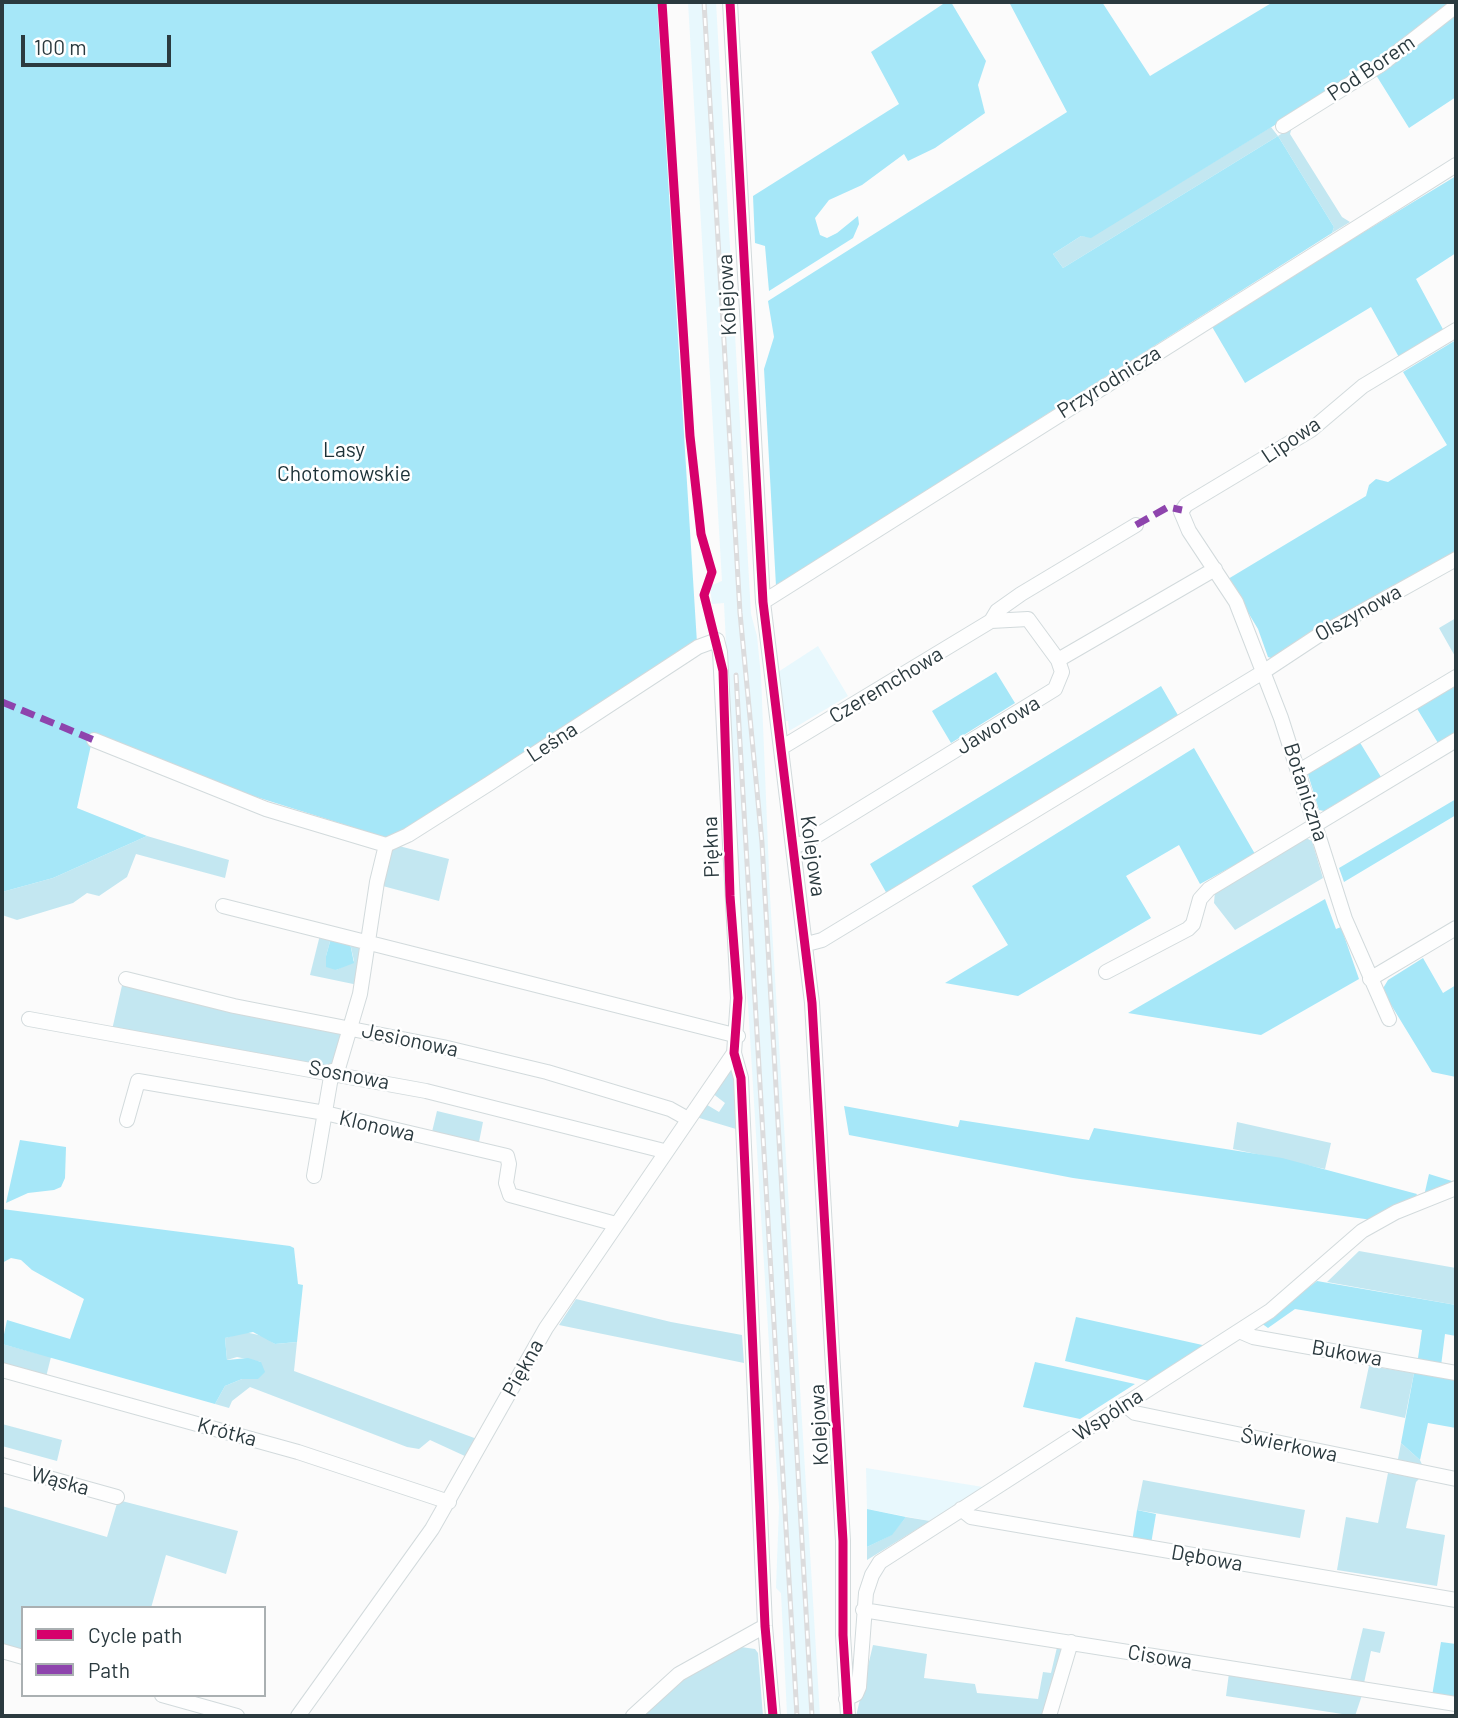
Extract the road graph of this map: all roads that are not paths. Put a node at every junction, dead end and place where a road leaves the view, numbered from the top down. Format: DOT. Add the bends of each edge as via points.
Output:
graph roads {
  1 [pos="730,2"];
  2 [pos="1456,6"];
  3 [pos="1283,126"];
  4 [pos="1456,164"];
  5 [pos="1456,330"];
  6 [pos="1136,525"];
  7 [pos="1456,559"];
  8 [pos="1215,569"];
  9 [pos="1015,598"];
  10 [pos="763,601"];
  11 [pos="1028,619"];
  12 [pos="991,621"];
  13 [pos="717,640"];
  14 [pos="1058,660"];
  15 [pos="1263,672"];
  16 [pos="1456,677"];
  17 [pos="94,740"];
  18 [pos="1456,740"];
  19 [pos="781,748"];
  20 [pos="1299,771"];
  21 [pos="1317,823"];
  22 [pos="386,845"];
  23 [pos="793,847"];
  24 [pos="223,906"];
  25 [pos="1456,928"];
  26 [pos="369,943"];
  27 [pos="807,944"];
  28 [pos="1106,972"];
  29 [pos="126,979"];
  30 [pos="1370,979"];
  31 [pos="29,1019"];
  32 [pos="1389,1019"];
  33 [pos="350,1027"];
  34 [pos="738,1037"];
  35 [pos="734,1053"];
  36 [pos="335,1072"];
  37 [pos="325,1113"];
  38 [pos="688,1119"];
  39 [pos="127,1120"];
  40 [pos="664,1151"];
  41 [pos="314,1176"];
  42 [pos="1456,1188"];
  43 [pos="616,1224"];
  44 [pos="1239,1331"];
  45 [pos="2,1370"];
  46 [pos="1456,1373"];
  47 [pos="1124,1404"];
  48 [pos="2,1465"];
  49 [pos="1456,1479"];
  50 [pos="117,1497"];
  51 [pos="449,1502"];
  52 [pos="961,1509"];
  53 [pos="1456,1601"];
  54 [pos="863,1610"];
  55 [pos="765,1626"];
  56 [pos="1071,1643"];
  57 [pos="2,1651"];
  58 [pos="21,1656"];
  59 [pos="169,1697"];
  60 [pos="846,1699"];
  61 [pos="1456,1704"];
  62 [pos="237,1716"];
  63 [pos="298,1716"];
  64 [pos="633,1716"];
  65 [pos="773,1716"];
  66 [pos="848,1716"];
  67 [pos="1049,1716"];
  1 -- 10 [label="street, Kolejowa"];
  2 -- 3 [label="street, Pod Borem" via="1382,64"];
  4 -- 10 [label="street, Przyrodnicza"];
  5 -- 8 [label="street, Lipowa" via="1363,386 1311,430 1186,505 1182,517"];
  6 -- 9 [label="street, Czeremchowa"];
  7 -- 15 [label="street, Olszynowa" via="1316,636"];
  8 -- 14 [label="street"];
  8 -- 15 [label="street, Botaniczna" via="1236,602"];
  9 -- 11 [label="street"];
  9 -- 12 [label="street, Czeremchowa"];
  10 -- 19 [label="street, Kolejowa"];
  11 -- 12 [label="street, Czeremchowa"];
  11 -- 14 [label="street"];
  12 -- 19 [label="street, Czeremchowa"];
  13 -- 22 [label="street, Leśna" via="698,647"];
  13 -- 34 [label="street, Piękna" via="723,671"];
  14 -- 23 [label="street, Jaworowa" via="1062,672 1055,690"];
  15 -- 20 [label="street, Botaniczna"];
  15 -- 27 [label="street, Olszynowa" via="822,940"];
  16 -- 20 [label="street"];
  17 -- 22 [label="street" via="266,808"];
  18 -- 21 [label="street"];
  19 -- 23 [label="street, Kolejowa"];
  20 -- 21 [label="street, Botaniczna"];
  21 -- 28 [label="street" via="1209,889 1188,929"];
  21 -- 30 [label="street, Botaniczna" via="1332,882"];
  22 -- 26 [label="street"];
  23 -- 27 [label="street, Kolejowa"];
  24 -- 26 [label="street"];
  25 -- 30 [label="street"];
  26 -- 33 [label="street"];
  26 -- 34 [label="street"];
  27 -- 60 [label="street, Kolejowa" via="841,1500"];
  29 -- 33 [label="street, Jesionowa" via="234,1006"];
  30 -- 32 [label="street, Botaniczna"];
  31 -- 36 [label="street, Sosnowa"];
  33 -- 36 [label="street"];
  33 -- 38 [label="street, Jesionowa" via="547,1072 670,1109"];
  34 -- 35 [label="street, Piękna"];
  35 -- 38 [label="street, Piękna"];
  35 -- 55 [label="street" via="741,1078"];
  36 -- 37 [label="street"];
  36 -- 40 [label="street, Sosnowa"];
  37 -- 39 [label="street, Klonowa" via="138,1081"];
  37 -- 41 [label="street"];
  37 -- 43 [label="street, Klonowa" via="506,1156 510,1195"];
  38 -- 40 [label="street, Piękna"];
  40 -- 43 [label="street, Piękna"];
  42 -- 44 [label="street, Wspólna" via="1362,1231 1290,1297"];
  43 -- 51 [label="street, Piękna" via="545,1328"];
  44 -- 46 [label="street, Bukowa"];
  44 -- 47 [label="street, Wspólna"];
  45 -- 51 [label="street, Krótka" via="298,1452"];
  47 -- 49 [label="street, Świerkowa" via="1135,1413"];
  47 -- 52 [label="street, Wspólna"];
  48 -- 50 [label="street, Wąska"];
  51 -- 63 [label="street, Piękna"];
  52 -- 53 [label="street, Dębowa" via="971,1517"];
  52 -- 54 [label="street, Wspólna" via="880,1562 869,1582"];
  54 -- 56 [label="street, Cisowa"];
  54 -- 60 [label="street, Wspólna" via="859,1687"];
  55 -- 64 [label="street" via="679,1674"];
  55 -- 65 [label="street"];
  56 -- 61 [label="street, Cisowa"];
  56 -- 67 [label="street"];
  57 -- 58 [label="street"];
  59 -- 62 [label="street"];
  60 -- 66 [label="street, Kolejowa"];
}
